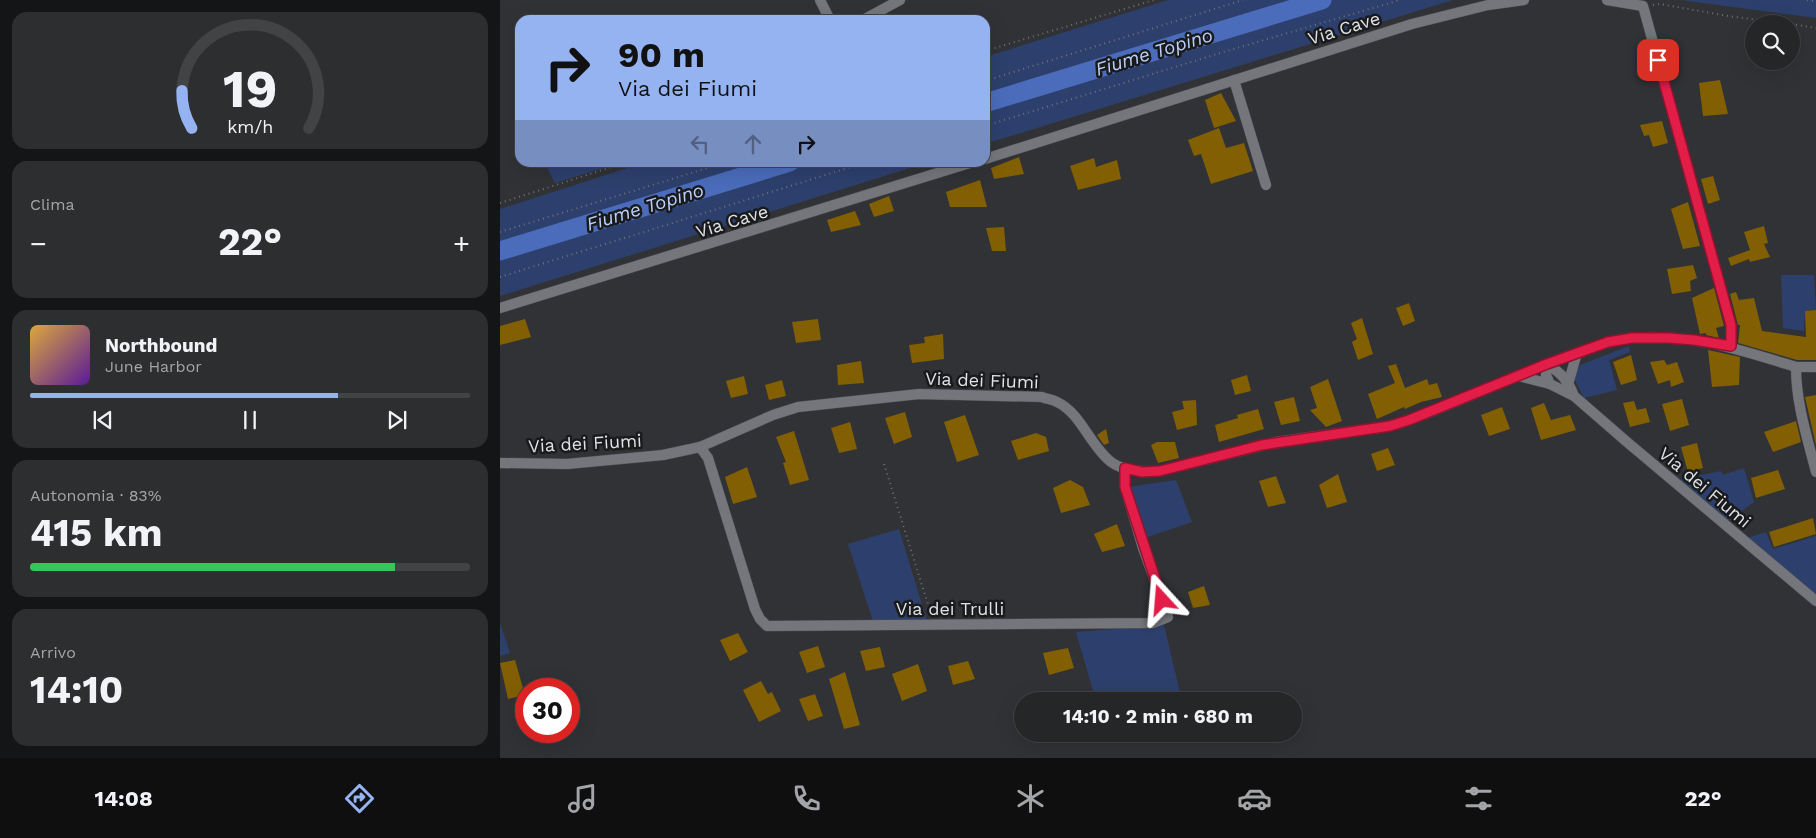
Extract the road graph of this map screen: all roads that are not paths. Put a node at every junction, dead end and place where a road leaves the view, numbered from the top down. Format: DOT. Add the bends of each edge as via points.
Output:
graph roads {
  1 [pos="820,0"];
  2 [pos="900,0"];
  3 [pos="1524,0"];
  4 [pos="1607,0"];
  5 [pos="828,15"];
  6 [pos="872,15"];
  7 [pos="1234,80"];
  8 [pos="990,157"];
  9 [pos="958,167"];
  10 [pos="1266,185"];
  11 [pos="500,308"];
  12 [pos="1731,346"];
  13 [pos="1577,353"];
  14 [pos="1547,364"];
  15 [pos="1796,367"];
  16 [pos="1816,367"];
  17 [pos="1518,376"];
  18 [pos="1569,381"];
  19 [pos="1550,384"];
  20 [pos="1574,396"];
  21 [pos="700,447"];
  22 [pos="500,463"];
  23 [pos="1125,468"];
  24 [pos="1816,472"];
  25 [pos="1816,601"];
  1 -- 5 [label="street"];
  2 -- 6 [label="street"];
  3 -- 7 [label="street, Via Cave" via="1488,5 1412,24"];
  4 -- 12 [label="street" via="1643,6 1731,325"];
  7 -- 8 [label="street, Via Cave"];
  7 -- 10 [label="street"];
  9 -- 11 [label="street, Via Cave"];
  12 -- 13 [label="street, Via dei Fiumi" via="1694,340 1632,338"];
  12 -- 15 [label="street, Via dei Fiumi"];
  13 -- 14 [label="street, Via dei Fiumi"];
  13 -- 18 [label="street"];
  14 -- 17 [label="street, Via dei Fiumi"];
  14 -- 18 [label="street"];
  14 -- 19 [label="street" via="1546,375"];
  15 -- 16 [label="street, Via dei Fiumi"];
  15 -- 24 [label="street" via="1800,409"];
  17 -- 19 [label="street, Via dei Fiumi"];
  17 -- 23 [label="street, Via dei Fiumi" via="1438,410 1390,426 1267,444 1160,471 1142,472"];
  18 -- 20 [label="street"];
  19 -- 20 [label="street, Via dei Fiumi"];
  20 -- 25 [label="street, Via dei Fiumi"];
  21 -- 22 [label="street, Via dei Fiumi" via="663,455 567,464"];
  21 -- 23 [label="street, Via dei Fiumi" via="798,407 919,394 1042,397 1069,410 1102,454"];
  21 -- 23 [label="street, Via dei Trulli" via="708,458 756,609 767,626 1153,623 1168,617 1125,487"];
}
